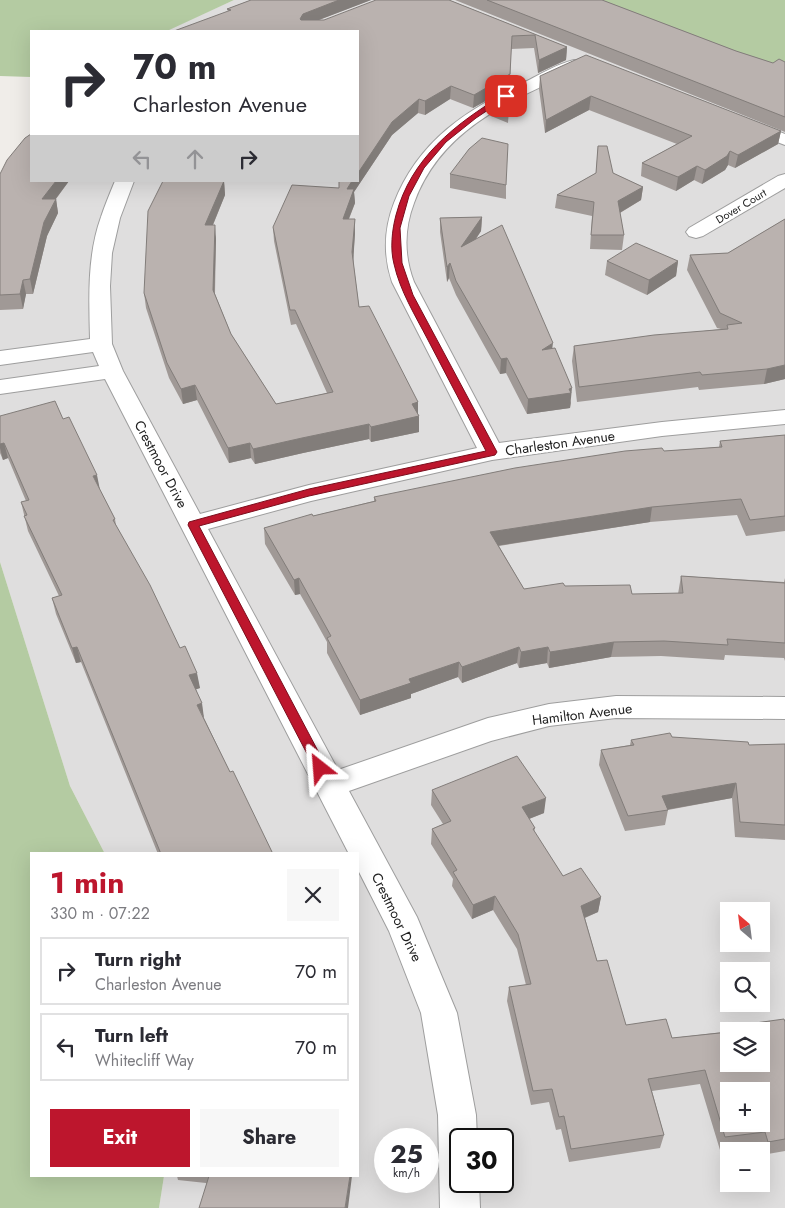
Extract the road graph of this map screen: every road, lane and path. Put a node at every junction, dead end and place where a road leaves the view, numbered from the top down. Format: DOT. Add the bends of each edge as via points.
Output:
graph roads {
  1 [pos="566,52"];
  2 [pos="730,118"];
  3 [pos="785,140"];
  4 [pos="785,180"];
  5 [pos="125,182"];
  6 [pos="696,232"];
  7 [pos="101,344"];
  8 [pos="0,358"];
  9 [pos="112,371"];
  10 [pos="0,387"];
  11 [pos="785,417"];
  12 [pos="492,452"];
  13 [pos="193,525"];
  14 [pos="785,708"];
  15 [pos="329,785"];
  16 [pos="460,1208"];
  1 -- 12 [label="street" via="589,62 506,96 473,116 443,141 421,168 405,196 396,228 397,263 409,295"];
  2 -- 3 [label="street"];
  4 -- 6 [label="street, Dover Court"];
  5 -- 7 [label="street, Crestmoor Drive" via="110,218 102,253 99,286"];
  7 -- 8 [label="street"];
  7 -- 9 [label="street, Crestmoor Drive"];
  9 -- 10 [label="street"];
  9 -- 13 [label="street, Crestmoor Drive"];
  11 -- 12 [label="street, Charleston Avenue" via="652,430"];
  12 -- 13 [label="street, Charleston Avenue" via="309,493"];
  13 -- 15 [label="street, Crestmoor Drive"];
  14 -- 15 [label="street, Hamilton Avenue" via="616,707 549,715 488,730"];
  15 -- 16 [label="street, Crestmoor Drive" via="405,928 439,1013 457,1115"];
}
